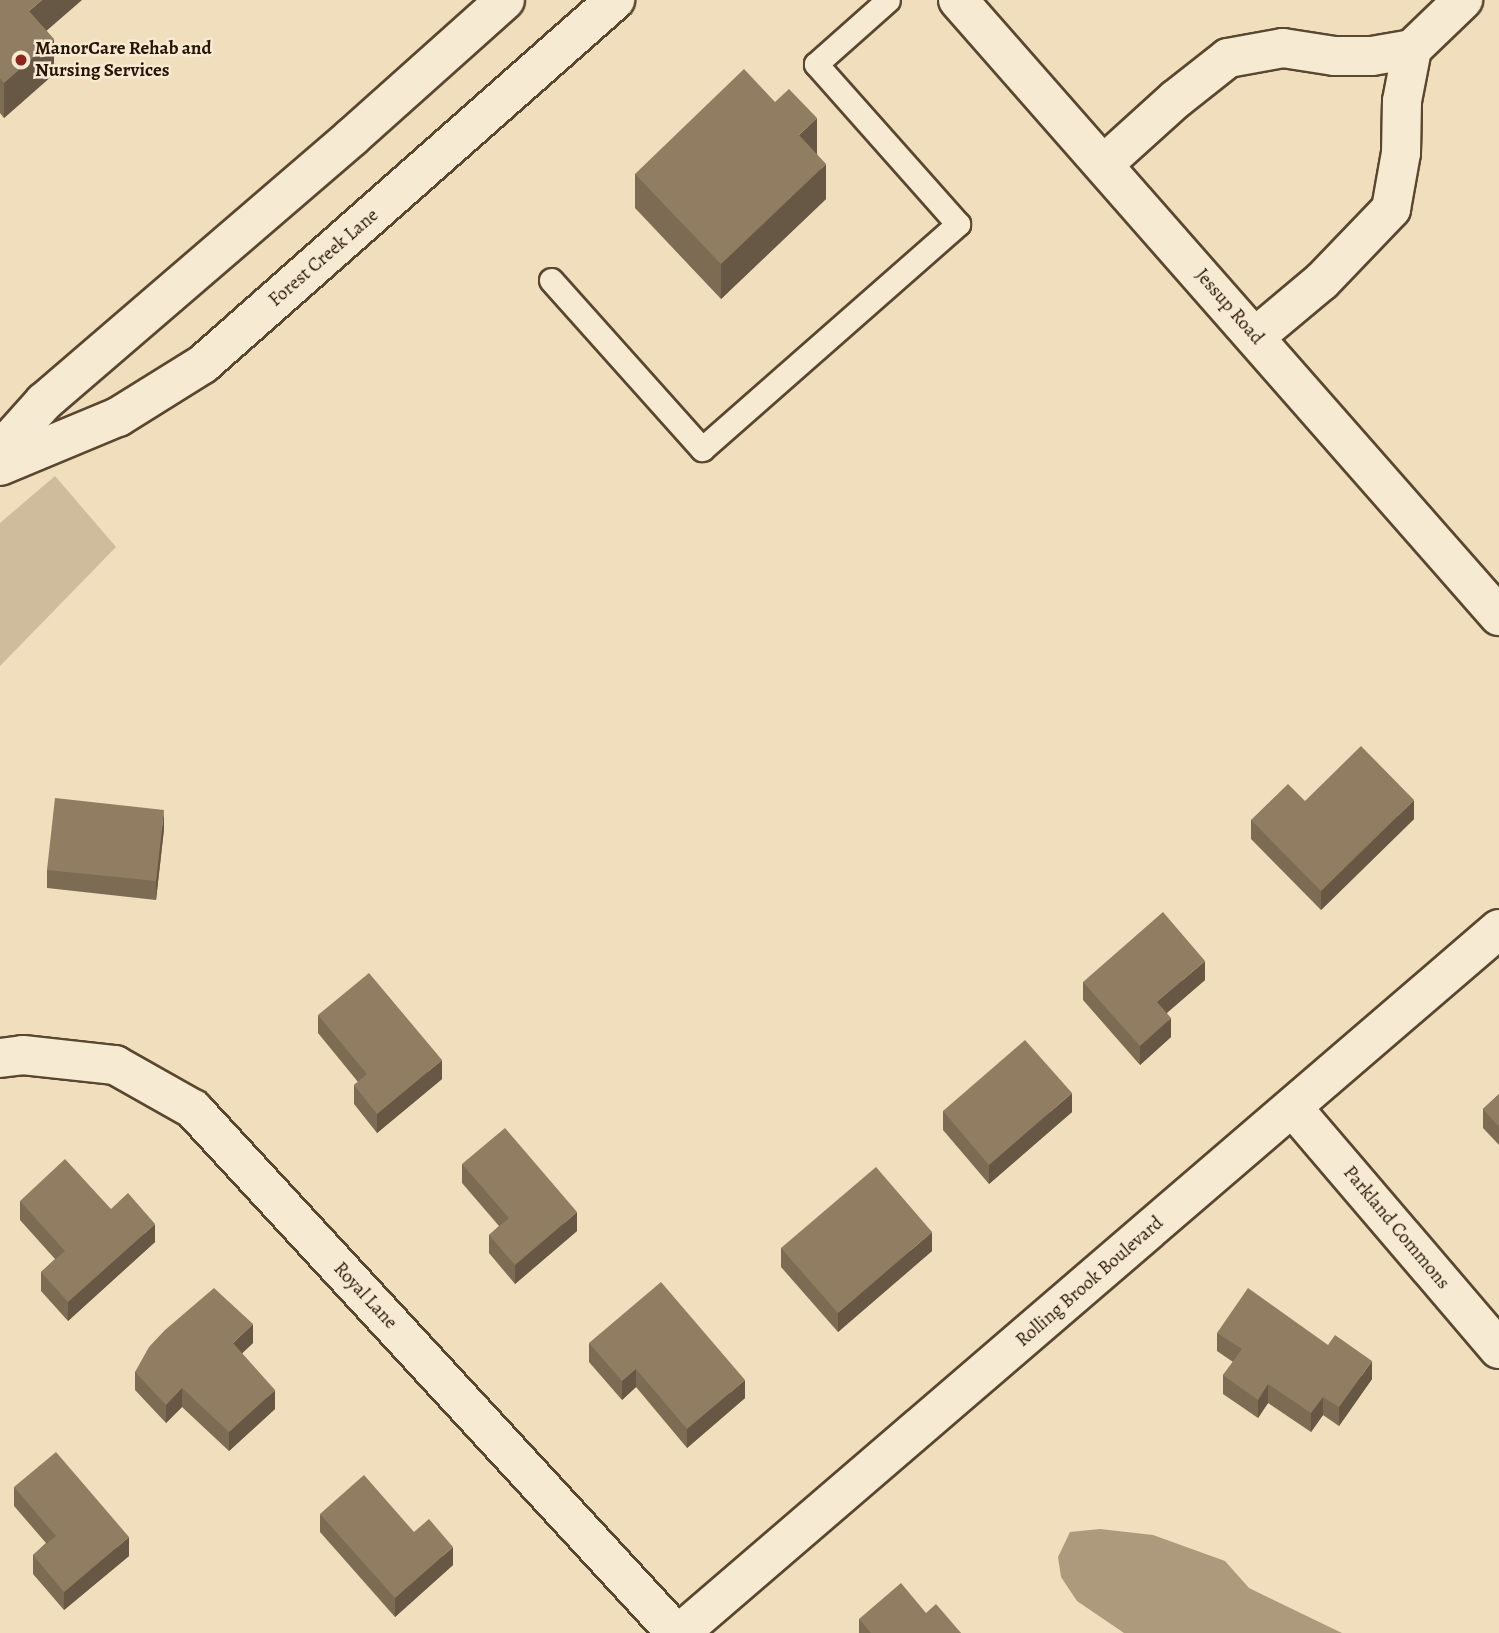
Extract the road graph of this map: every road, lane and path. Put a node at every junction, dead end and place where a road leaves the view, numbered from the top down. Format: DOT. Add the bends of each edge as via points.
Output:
graph roads {
  1 [pos="505,0"];
  2 [pos="615,0"];
  3 [pos="888,0"];
  4 [pos="958,0"];
  5 [pos="1463,0"];
  6 [pos="1412,49"];
  7 [pos="1104,164"];
  8 [pos="551,280"];
  9 [pos="1255,337"];
  10 [pos="0,451"];
  11 [pos="0,466"];
  12 [pos="1499,616"];
  13 [pos="1499,929"];
  14 [pos="0,1058"];
  15 [pos="1293,1108"];
  16 [pos="1499,1349"];
  17 [pos="678,1633"];
  1 -- 10 [label="street" via="44,402"];
  2 -- 11 [label="street, Forest Creek Lane" via="203,365 118,417"];
  3 -- 8 [label="lane" via="816,64 958,224 702,449"];
  4 -- 7 [label="street, Jessup Road"];
  5 -- 6 [label="street"];
  6 -- 7 [label="street" via="1334,56 1283,48 1228,58"];
  6 -- 9 [label="street" via="1391,209 1322,281"];
  7 -- 9 [label="street, Jessup Road"];
  9 -- 12 [label="street, Jessup Road"];
  13 -- 15 [label="street, Rolling Brook Boulevard"];
  14 -- 17 [label="street, Royal Lane" via="23,1055 115,1065 192,1109"];
  15 -- 16 [label="street, Parkland Commons"];
  15 -- 17 [label="street, Rolling Brook Boulevard"];
}
